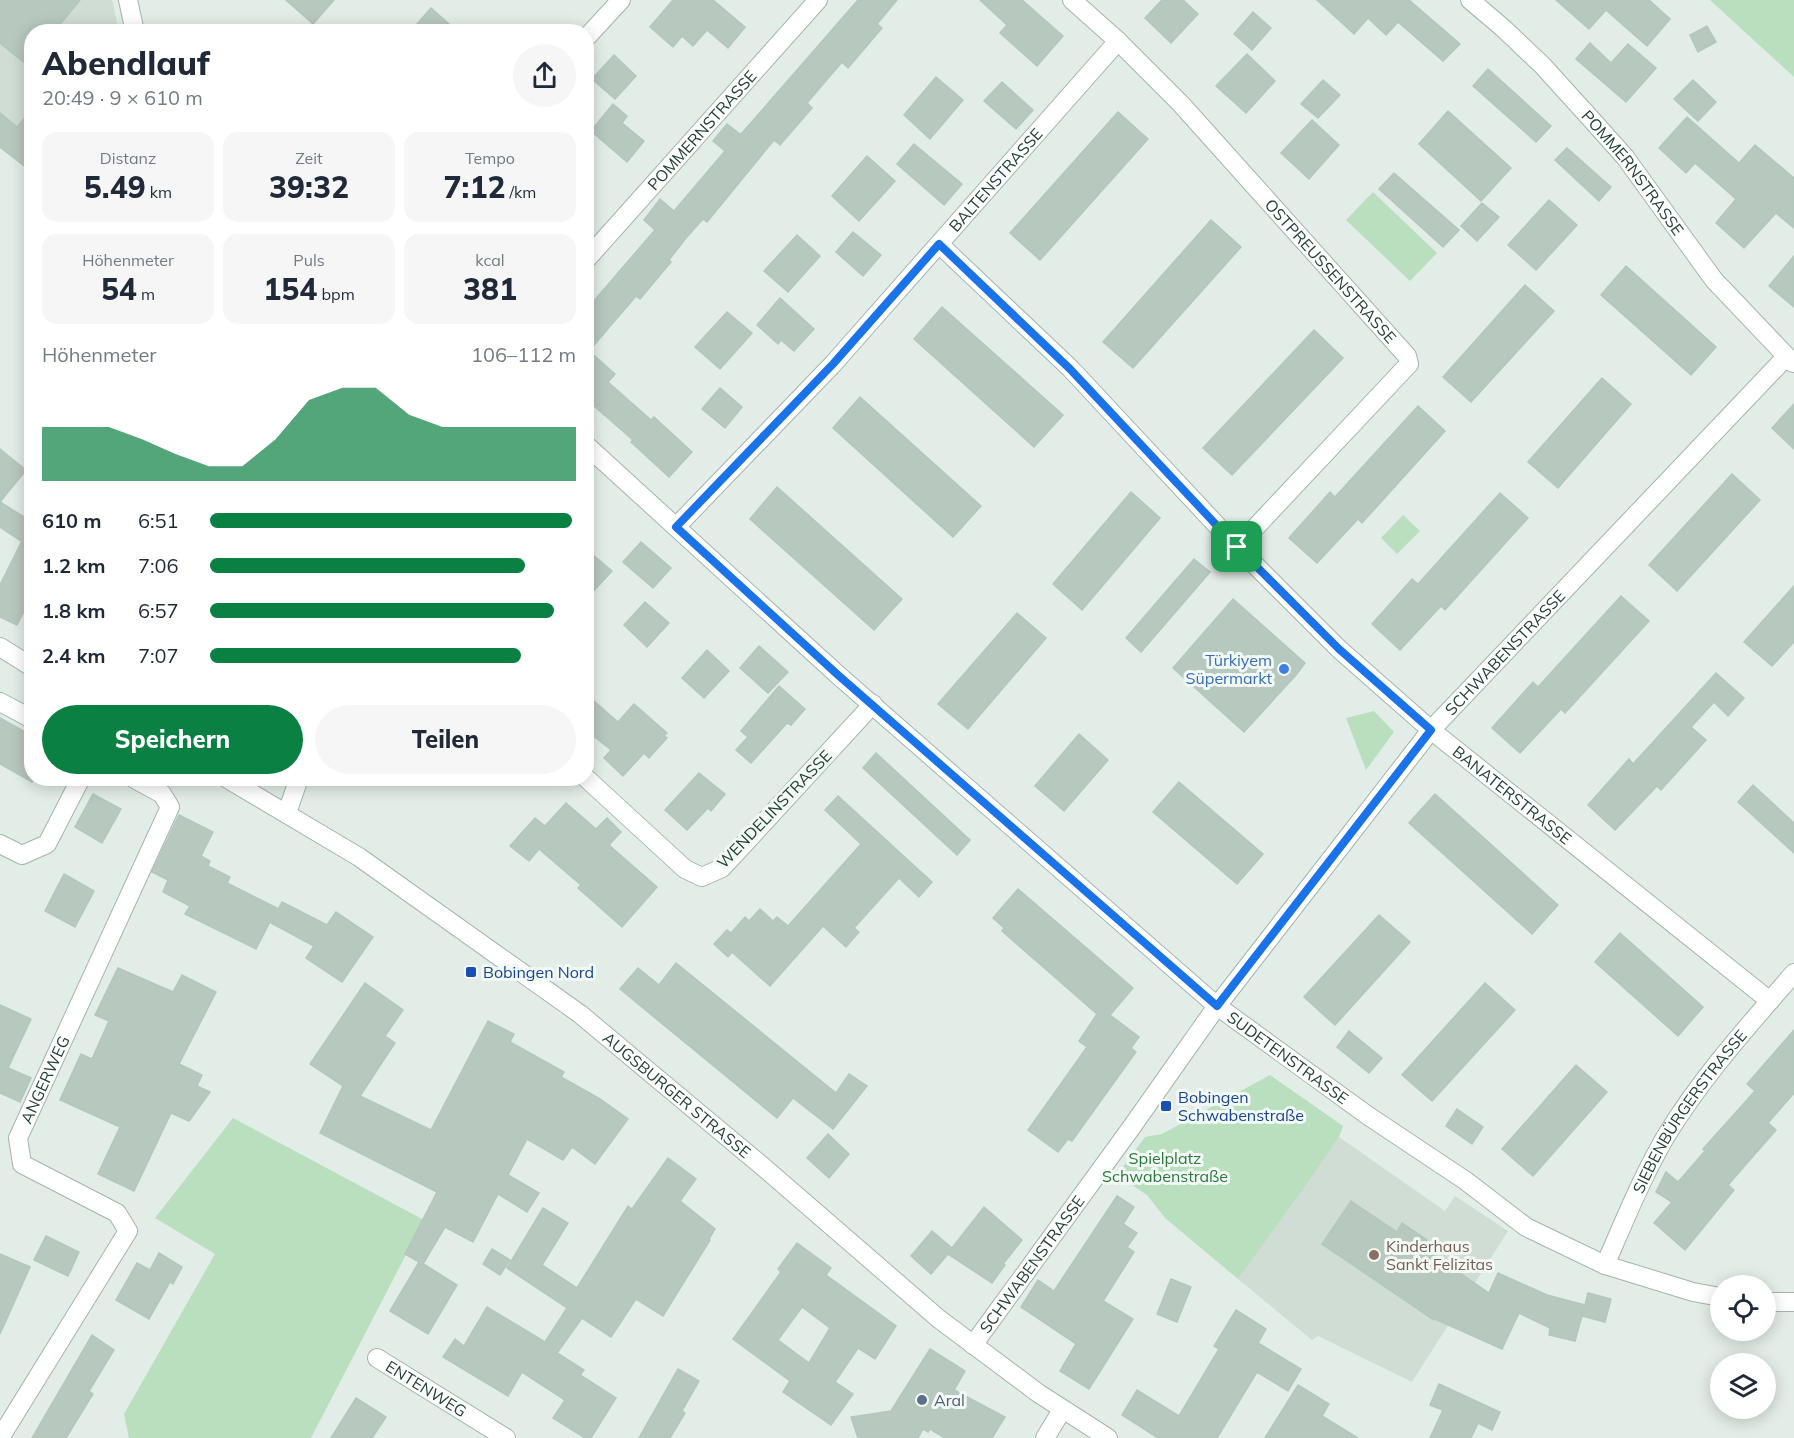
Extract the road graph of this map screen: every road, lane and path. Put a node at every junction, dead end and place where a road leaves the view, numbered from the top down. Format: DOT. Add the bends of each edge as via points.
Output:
graph roads {
  1 [pos="128,0"];
  2 [pos="621,0"];
  3 [pos="818,0"];
  4 [pos="1072,0"];
  5 [pos="1470,0"];
  6 [pos="133,24"];
  7 [pos="594,29"];
  8 [pos="1118,41"];
  9 [pos="939,244"];
  10 [pos="594,251"];
  11 [pos="1790,361"];
  12 [pos="594,452"];
  13 [pos="676,527"];
  14 [pos="1237,547"];
  15 [pos="0,647"];
  16 [pos="24,662"];
  17 [pos="0,702"];
  18 [pos="873,704"];
  19 [pos="24,715"];
  20 [pos="1431,730"];
  21 [pos="594,785"];
  22 [pos="77,786"];
  23 [pos="148,786"];
  24 [pos="240,786"];
  25 [pos="295,786"];
  26 [pos="287,813"];
  27 [pos="0,844"];
  28 [pos="1794,974"];
  29 [pos="1770,1001"];
  30 [pos="1217,1006"];
  31 [pos="1605,1265"];
  32 [pos="1710,1295"];
  33 [pos="1776,1302"];
  34 [pos="1794,1302"];
  35 [pos="973,1345"];
  36 [pos="377,1358"];
  37 [pos="1062,1410"];
  38 [pos="0,1438"];
  39 [pos="506,1438"];
  40 [pos="1046,1438"];
  41 [pos="1108,1438"];
  1 -- 6 [label="street"];
  2 -- 7 [label="street"];
  3 -- 10 [label="street, POMMERNSTRASSE"];
  4 -- 8 [label="street, OSTPREUSSENSTRASSE"];
  5 -- 11 [label="street, POMMERNSTRASSE" via="1543,66 1625,157 1714,280"];
  8 -- 9 [label="street, BALTENSTRASSE"];
  8 -- 14 [label="street, OSTPREUSSENSTRASSE" via="1181,104 1407,356 1409,364"];
  9 -- 13 [label="street, BALTENSTRASSE" via="833,364"];
  9 -- 14 [label="street, BANATERSTRASSE" via="1070,369"];
  11 -- 20 [label="street, SCHWABENSTRASSE"];
  12 -- 13 [label="street, SUDETENSTRASSE"];
  13 -- 18 [label="street, SUDETENSTRASSE"];
  14 -- 20 [label="street, BANATERSTRASSE" via="1339,649"];
  15 -- 16 [label="street"];
  17 -- 19 [label="street"];
  18 -- 21 [label="street, WENDELINSTRASSE" via="722,868 702,877 685,869"];
  18 -- 30 [label="street, SUDETENSTRASSE"];
  20 -- 29 [label="street, BANATERSTRASSE"];
  20 -- 30 [label="street, SCHWABENSTRASSE"];
  22 -- 27 [label="street" via="47,844 22,855"];
  23 -- 38 [label="street, ANGERWEG" via="162,794 171,807 18,1138 22,1164 117,1213 128,1231"];
  24 -- 26 [label="street, AUGSBURGER STRASSE"];
  25 -- 26 [label="street"];
  26 -- 35 [label="street, AUGSBURGER STRASSE" via="401,886 580,1014"];
  28 -- 29 [label="street, SIEBENBÜRGERSTRASSE"];
  29 -- 31 [label="street, SIEBENBÜRGERSTRASSE" via="1703,1083 1666,1137"];
  30 -- 31 [label="street, SUDETENSTRASSE" via="1526,1227"];
  30 -- 35 [label="street, SCHWABENSTRASSE"];
  31 -- 32 [label="street, SUDETENSTRASSE"];
  33 -- 34 [label="street"];
  35 -- 37 [label="street, AUGSBURGER STRASSE"];
  36 -- 39 [label="street, ENTENWEG"];
  37 -- 40 [label="street"];
  37 -- 41 [label="street, AUGSBURGER STRASSE"];
}
